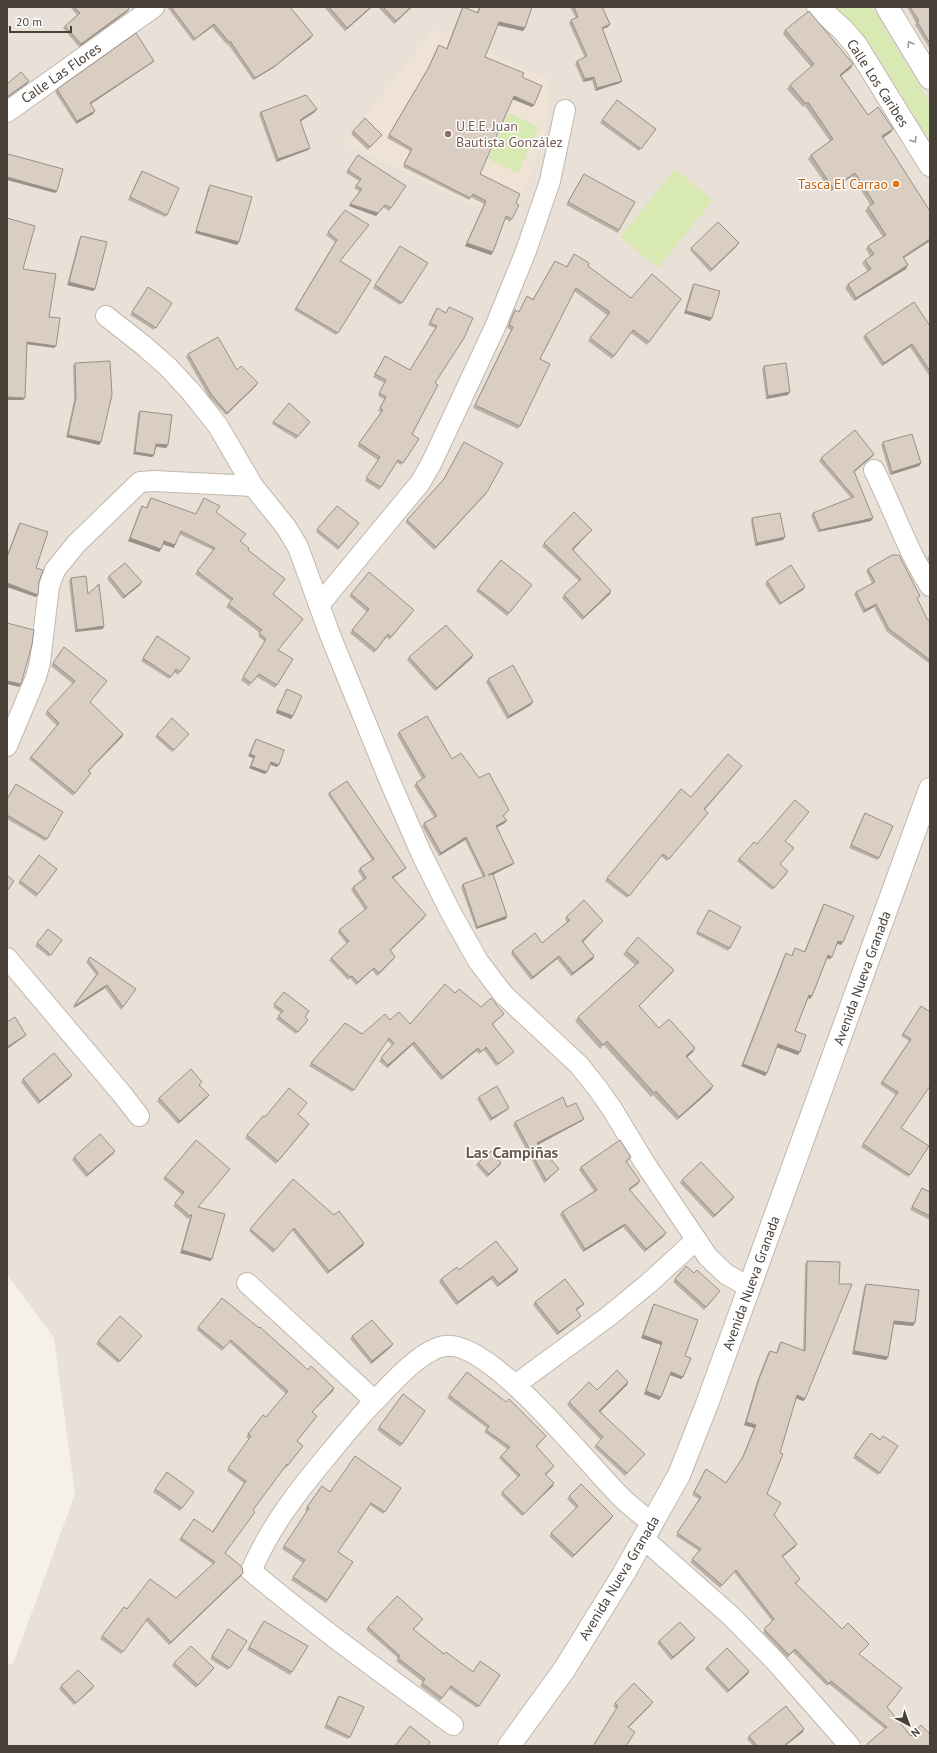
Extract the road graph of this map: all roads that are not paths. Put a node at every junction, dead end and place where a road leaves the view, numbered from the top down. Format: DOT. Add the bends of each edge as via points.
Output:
graph roads {
  1 [pos="154,7"];
  2 [pos="818,7"];
  3 [pos="887,7"];
  4 [pos="930,78"];
  5 [pos="565,110"];
  6 [pos="7,112"];
  7 [pos="930,165"];
  8 [pos="106,316"];
  9 [pos="874,470"];
  10 [pos="253,486"];
  11 [pos="930,586"];
  12 [pos="319,605"];
  13 [pos="7,746"];
  14 [pos="930,789"];
  15 [pos="7,958"];
  16 [pos="139,1116"];
  17 [pos="696,1240"];
  18 [pos="247,1284"];
  19 [pos="749,1287"];
  20 [pos="515,1385"];
  21 [pos="376,1401"];
  22 [pos="648,1531"];
  23 [pos="454,1725"];
  24 [pos="509,1746"];
  25 [pos="850,1746"];
  1 -- 6 [label="street, Calle Las Flores"];
  2 -- 7 [label="street, Calle Los Caribes, one-way" via="856,45"];
  4 -- 3 [label="street, one-way"];
  5 -- 12 [label="street" via="550,181 526,251 495,327 432,464 416,488"];
  8 -- 10 [label="street" via="144,345 192,393 218,426"];
  9 -- 11 [label="street" via="913,557"];
  10 -- 12 [label="street" via="286,527 298,547"];
  10 -- 13 [label="street" via="140,482 76,544 55,570 49,586 37,672"];
  12 -- 17 [label="street" via="400,806 466,942 492,982 579,1065"];
  14 -- 19 [label="street, Avenida Nueva Granada"];
  15 -- 16 [label="street"];
  17 -- 19 [label="street" via="726,1274"];
  17 -- 20 [label="street" via="614,1311"];
  18 -- 21 [label="street"];
  19 -- 22 [label="street, Avenida Nueva Granada" via="690,1448"];
  20 -- 21 [label="street" via="473,1353 446,1346 421,1357"];
  20 -- 22 [label="street" via="622,1498"];
  21 -- 23 [label="street" via="298,1492 271,1530 251,1571 340,1643"];
  22 -- 24 [label="street, Avenida Nueva Granada" via="564,1670"];
  22 -- 25 [label="street" via="775,1661"];
}
